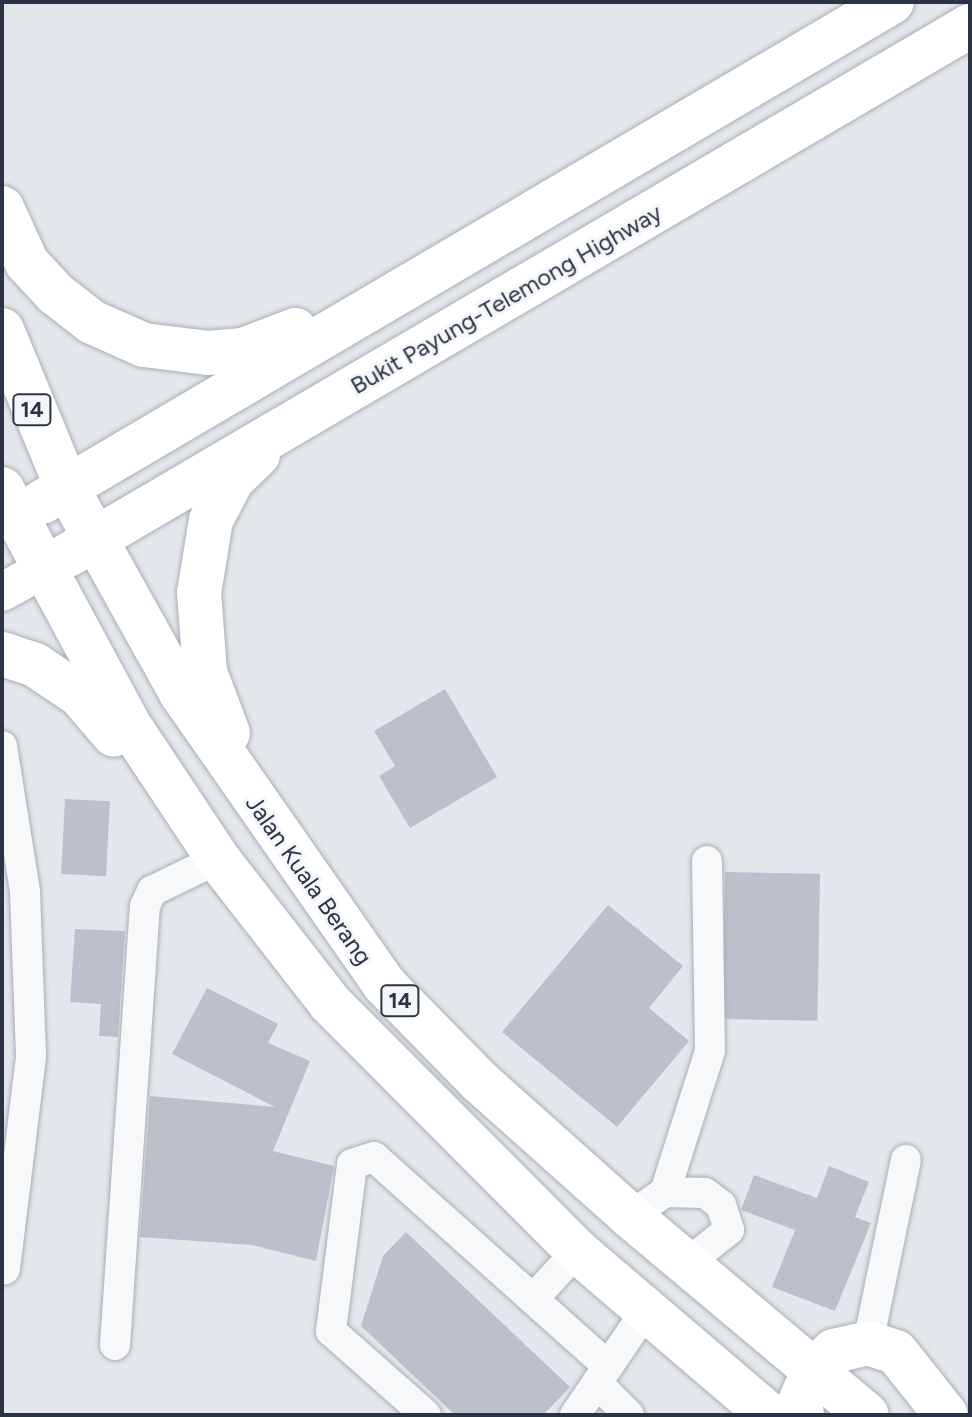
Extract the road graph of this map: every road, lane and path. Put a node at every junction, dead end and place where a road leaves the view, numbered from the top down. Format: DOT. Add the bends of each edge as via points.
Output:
graph roads {
  1 [pos="892,2"];
  2 [pos="970,26"];
  3 [pos="549,204"];
  4 [pos="2,208"];
  5 [pos="2,330"];
  6 [pos="285,428"];
  7 [pos="67,488"];
  8 [pos="6,512"];
  9 [pos="94,540"];
  10 [pos="42,570"];
  11 [pos="2,592"];
  12 [pos="2,654"];
  13 [pos="2,746"];
  14 [pos="268,825"];
  15 [pos="218,859"];
  16 [pos="707,861"];
  17 [pos="906,1160"];
  18 [pos="648,1204"];
  19 [pos="577,1251"];
  20 [pos="685,1265"];
  21 [pos="5,1269"];
  22 [pos="533,1299"];
  23 [pos="645,1312"];
  24 [pos="868,1343"];
  25 [pos="115,1345"];
  26 [pos="813,1371"];
  27 [pos="602,1374"];
  28 [pos="426,1415"];
  29 [pos="575,1415"];
  30 [pos="629,1415"];
  31 [pos="769,1415"];
  32 [pos="802,1415"];
  33 [pos="867,1415"];
  34 [pos="946,1415"];
  1 -- 3 [label="highway"];
  2 -- 6 [label="highway, Bukit Payung-Telemong Highway"];
  3 -- 4 [label="highway" via="304,326 243,350 208,353 144,345 92,322 27,263"];
  3 -- 7 [label="highway"];
  5 -- 7 [label="highway, Jalan Kuala Berang / 14"];
  6 -- 9 [label="highway, Bukit Payung-Telemong Highway"];
  6 -- 14 [label="highway" via="232,480 218,506 199,593 205,672"];
  7 -- 8 [label="highway"];
  7 -- 9 [label="highway, Jalan Kuala Berang / 14"];
  8 -- 10 [label="highway, 14"];
  9 -- 10 [label="highway, Bukit Payung-Telemong Highway"];
  9 -- 14 [label="highway, Jalan Kuala Berang / 14" via="181,693"];
  10 -- 11 [label="main road"];
  10 -- 15 [label="highway, 14" via="129,725"];
  12 -- 15 [label="highway" via="35,665 80,695"];
  13 -- 21 [label="street" via="25,892 31,1057"];
  14 -- 18 [label="highway, Jalan Kuala Berang / 14" via="384,984 479,1081"];
  15 -- 19 [label="highway, 14" via="330,1003"];
  15 -- 25 [label="street" via="152,891 145,906"];
  16 -- 18 [label="street" via="710,1051"];
  17 -- 24 [label="street"];
  18 -- 20 [label="highway, Jalan Kuala Berang / 14"];
  18 -- 20 [label="street" via="705,1193 742,1231"];
  19 -- 22 [label="street"];
  19 -- 23 [label="highway, 14"];
  20 -- 26 [label="highway, Jalan Kuala Berang / 14"];
  22 -- 27 [label="street"];
  22 -- 28 [label="street" via="374,1157 352,1164 331,1331"];
  23 -- 27 [label="street"];
  23 -- 31 [label="highway, 14"];
  24 -- 26 [label="highway" via="834,1351"];
  24 -- 34 [label="highway" via="896,1352"];
  26 -- 32 [label="highway" via="800,1402"];
  26 -- 33 [label="highway, Jalan Kuala Berang / 14"];
  27 -- 29 [label="street"];
  27 -- 30 [label="street"];
}
